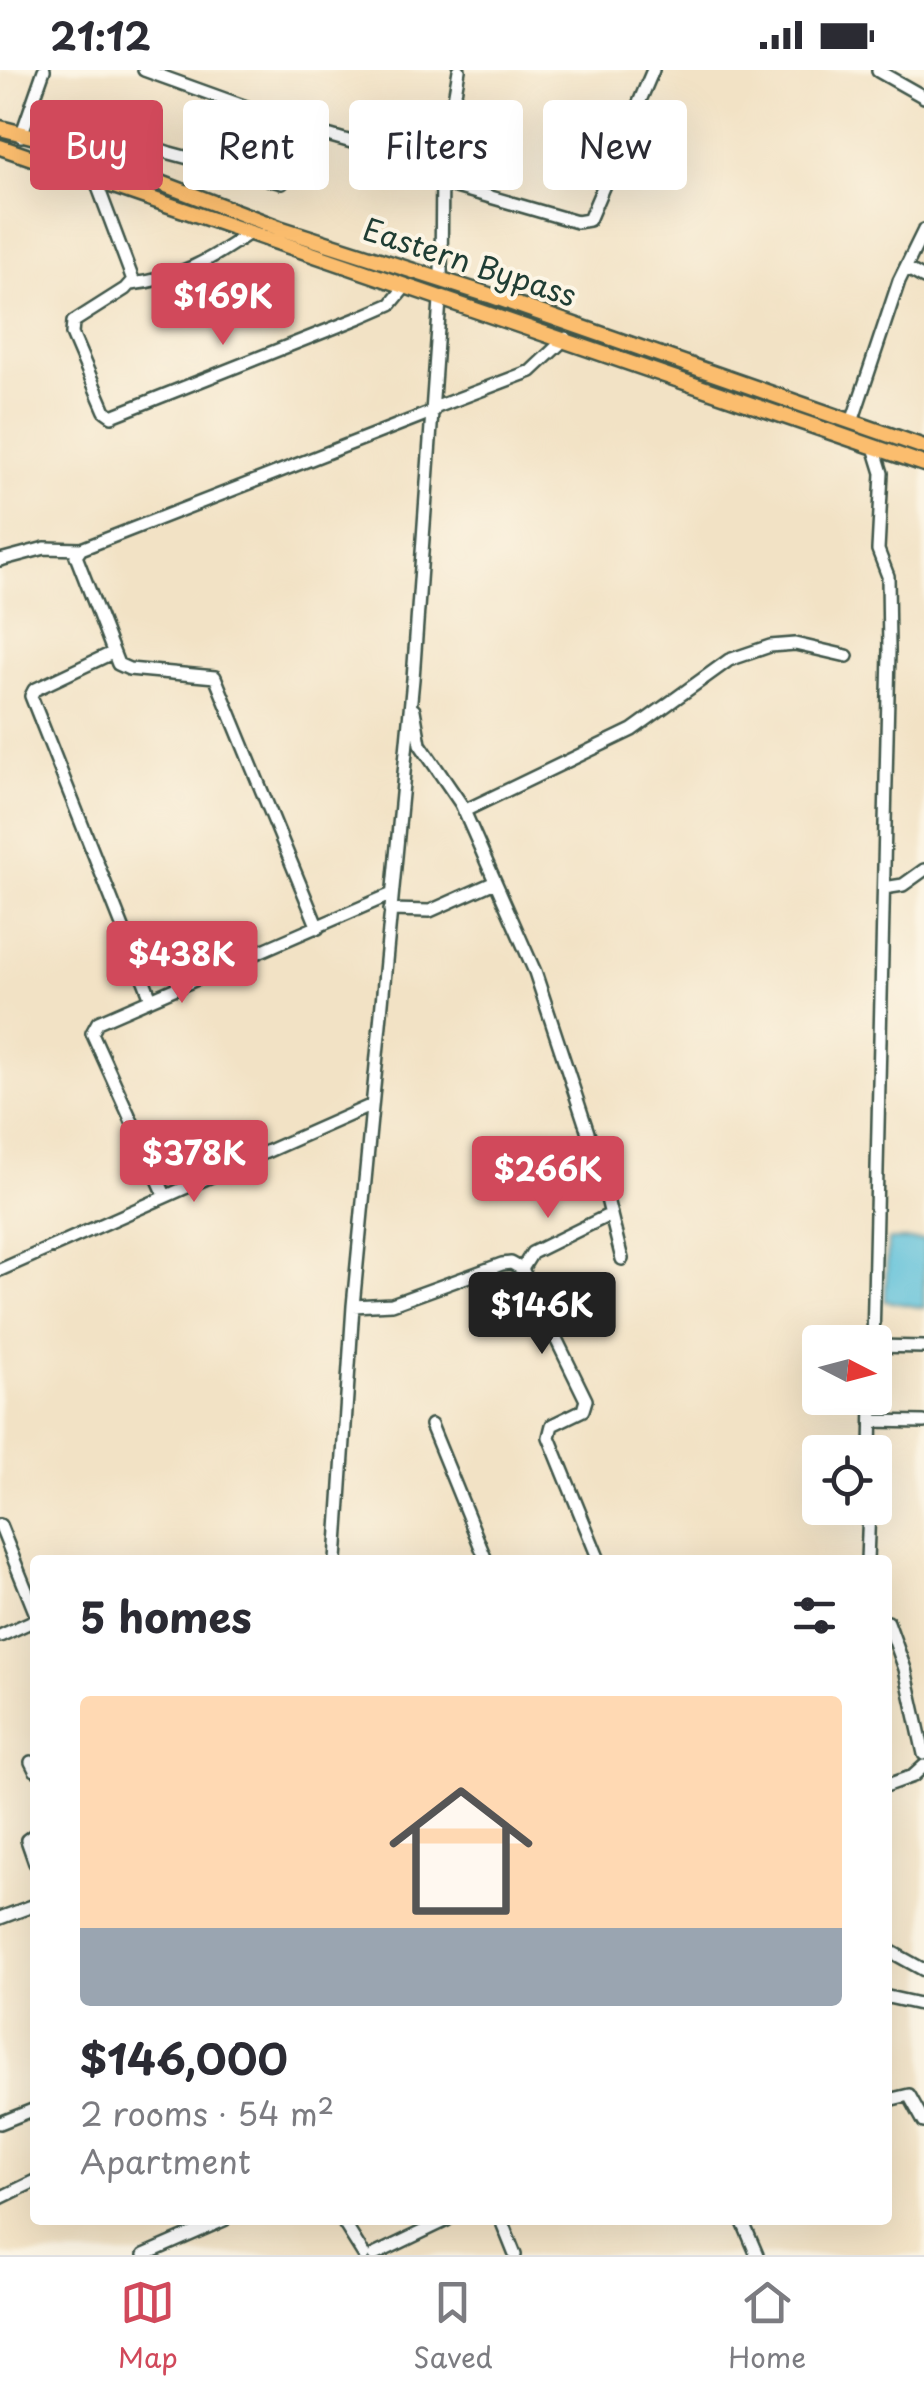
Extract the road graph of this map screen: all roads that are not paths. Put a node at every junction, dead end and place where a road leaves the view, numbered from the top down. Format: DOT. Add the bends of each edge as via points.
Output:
graph roads {
  1 [pos="44,70"];
  2 [pos="144,70"];
  3 [pos="459,70"];
  4 [pos="653,70"];
  5 [pos="878,71"];
  6 [pos="924,97"];
  7 [pos="34,100"];
  8 [pos="454,100"];
  9 [pos="30,112"];
  10 [pos="0,128"];
  11 [pos="22,136"];
  12 [pos="349,141"];
  13 [pos="0,146"];
  14 [pos="30,157"];
  15 [pos="99,190"];
  16 [pos="123,190"];
  17 [pos="442,190"];
  18 [pos="463,190"];
  19 [pos="924,230"];
  20 [pos="248,234"];
  21 [pos="906,268"];
  22 [pos="924,278"];
  23 [pos="441,280"];
  24 [pos="131,284"];
  25 [pos="405,287"];
  26 [pos="440,300"];
  27 [pos="566,338"];
  28 [pos="434,410"];
  29 [pos="852,422"];
  30 [pos="924,447"];
  31 [pos="874,448"];
  32 [pos="924,464"];
  33 [pos="81,549"];
  34 [pos="0,560"];
  35 [pos="112,654"];
  36 [pos="848,656"];
  37 [pos="411,701"];
  38 [pos="464,811"];
  39 [pos="924,870"];
  40 [pos="495,882"];
  41 [pos="884,888"];
  42 [pos="392,894"];
  43 [pos="390,910"];
  44 [pos="318,928"];
  45 [pos="150,996"];
  46 [pos="372,1105"];
  47 [pos="166,1195"];
  48 [pos="611,1214"];
  49 [pos="622,1259"];
  50 [pos="522,1269"];
  51 [pos="0,1270"];
  52 [pos="354,1306"];
  53 [pos="874,1325"];
  54 [pos="892,1345"];
  55 [pos="924,1347"];
  56 [pos="872,1415"];
  57 [pos="872,1421"];
  58 [pos="924,1422"];
  59 [pos="430,1425"];
  60 [pos="872,1435"];
  61 [pos="869,1525"];
  62 [pos="0,1526"];
  63 [pos="336,1555"];
  64 [pos="484,1555"];
  65 [pos="597,1555"];
  66 [pos="868,1555"];
  67 [pos="30,1603"];
  68 [pos="30,1619"];
  69 [pos="892,1633"];
  70 [pos="0,1636"];
  71 [pos="924,1754"];
  72 [pos="924,1766"];
  73 [pos="892,1784"];
  74 [pos="30,1907"];
  75 [pos="0,1918"];
  76 [pos="892,1952"];
  77 [pos="924,1970"];
  78 [pos="892,1999"];
  79 [pos="924,2005"];
  80 [pos="892,2099"];
  81 [pos="30,2111"];
  82 [pos="924,2122"];
  83 [pos="0,2124"];
  84 [pos="30,2183"];
  85 [pos="0,2198"];
  86 [pos="213,2225"];
  87 [pos="345,2225"];
  88 [pos="437,2225"];
  89 [pos="503,2225"];
  90 [pos="744,2225"];
  91 [pos="144,2255"];
  92 [pos="364,2255"];
  93 [pos="374,2255"];
  94 [pos="515,2255"];
  95 [pos="757,2255"];
  1 -- 7 [label="street"];
  2 -- 12 [label="street"];
  3 -- 8 [label="street"];
  4 -- 18 [label="street" via="589,220"];
  5 -- 6 [label="street"];
  9 -- 11 [label="street"];
  10 -- 11 [label="main road, Eastern Bypass"];
  11 -- 23 [label="main road, Eastern Bypass" via="52,141 280,228"];
  13 -- 14 [label="main road, Eastern Bypass"];
  15 -- 24 [label="street"];
  16 -- 20 [label="main road, Eastern Bypass"];
  17 -- 23 [label="street"];
  19 -- 21 [label="street"];
  20 -- 24 [label="street" via="202,266"];
  20 -- 25 [label="main road, Eastern Bypass"];
  21 -- 22 [label="street"];
  21 -- 29 [label="street"];
  23 -- 29 [label="main road, Eastern Bypass"];
  24 -- 25 [label="street" via="72,327 112,416 362,317 391,304"];
  25 -- 26 [label="main road, Eastern Bypass"];
  26 -- 27 [label="main road, Eastern Bypass"];
  26 -- 28 [label="street"];
  27 -- 28 [label="street" via="531,371"];
  27 -- 31 [label="main road, Eastern Bypass"];
  28 -- 33 [label="street"];
  28 -- 37 [label="street"];
  29 -- 30 [label="main road, Eastern Bypass"];
  31 -- 32 [label="main road, Eastern Bypass"];
  31 -- 41 [label="street" via="882,473 878,550 889,597"];
  33 -- 34 [label="street" via="45,548"];
  33 -- 35 [label="street" via="76,565"];
  35 -- 44 [label="street" via="129,669 215,677"];
  35 -- 45 [label="street" via="31,696"];
  36 -- 38 [label="street" via="794,644 729,660 659,714"];
  37 -- 38 [label="street" via="420,744"];
  37 -- 42 [label="street"];
  38 -- 40 [label="street"];
  39 -- 41 [label="street"];
  40 -- 43 [label="street" via="430,911"];
  40 -- 48 [label="street" via="570,1074"];
  41 -- 53 [label="street"];
  42 -- 43 [label="street"];
  42 -- 44 [label="street"];
  43 -- 46 [label="street"];
  44 -- 45 [label="street"];
  45 -- 47 [label="street" via="98,1022 92,1033"];
  46 -- 47 [label="street"];
  46 -- 52 [label="street"];
  47 -- 51 [label="street"];
  48 -- 49 [label="street"];
  48 -- 50 [label="street" via="532,1253"];
  50 -- 52 [label="street" via="502,1264 392,1304"];
  50 -- 65 [label="street" via="586,1400 583,1410 552,1426 549,1438"];
  52 -- 63 [label="street"];
  54 -- 55 [label="street"];
  56 -- 57 [label="street"];
  57 -- 58 [label="street"];
  57 -- 60 [label="street"];
  59 -- 64 [label="street"];
  61 -- 66 [label="street"];
  62 -- 67 [label="street"];
  68 -- 70 [label="street"];
  69 -- 71 [label="street"];
  72 -- 73 [label="street"];
  74 -- 75 [label="street"];
  76 -- 77 [label="street"];
  78 -- 79 [label="street"];
  80 -- 82 [label="street" via="909,2096"];
  81 -- 83 [label="street"];
  84 -- 85 [label="street"];
  86 -- 91 [label="street"];
  87 -- 92 [label="street"];
  88 -- 93 [label="street"];
  89 -- 94 [label="street"];
  90 -- 95 [label="street"];
}
